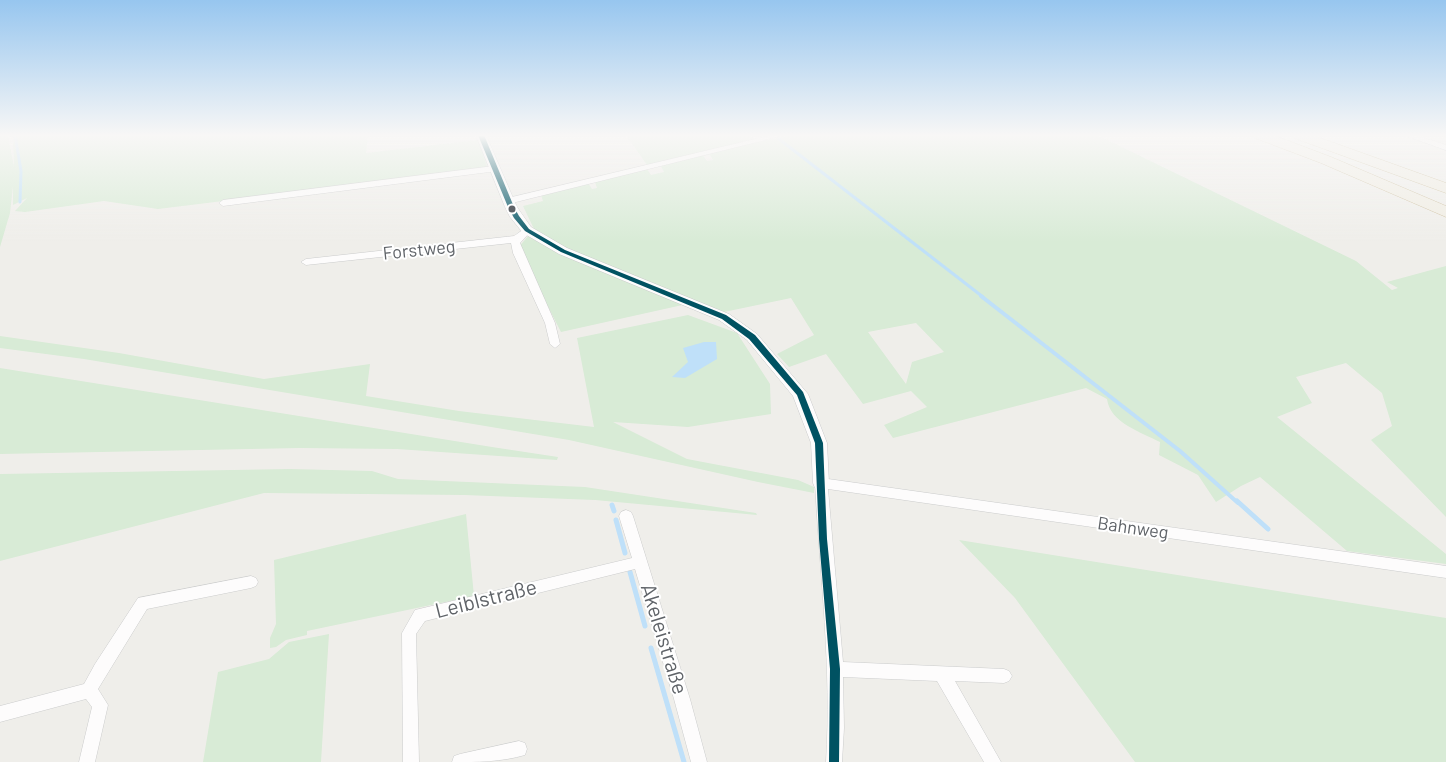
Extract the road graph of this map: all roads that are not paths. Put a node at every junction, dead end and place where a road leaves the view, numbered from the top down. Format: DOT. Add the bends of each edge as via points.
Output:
graph roads {
  1 [pos="482,171"];
  2 [pos="495,171"];
  3 [pos="634,171"];
  4 [pos="1351,171"];
  5 [pos="1370,171"];
  6 [pos="1398,171"];
  7 [pos="1446,188"];
  8 [pos="1446,199"];
  9 [pos="508,201"];
  10 [pos="223,203"];
  11 [pos="1446,212"];
  12 [pos="522,234"];
  13 [pos="306,262"];
  14 [pos="555,344"];
  15 [pos="821,483"];
  16 [pos="626,516"];
  17 [pos="640,562"];
  18 [pos="1446,572"];
  19 [pos="252,582"];
  20 [pos="835,669"];
  21 [pos="942,674"];
  22 [pos="1004,676"];
  23 [pos="88,690"];
  24 [pos="0,714"];
  25 [pos="519,749"];
  26 [pos="87,762"];
  27 [pos="411,762"];
  28 [pos="460,762"];
  29 [pos="700,762"];
  30 [pos="834,762"];
  31 [pos="993,762"];
  1 -- 10 [label="street"];
  2 -- 9 [label="street"];
  3 -- 9 [label="street"];
  4 -- 11 [label="highway"];
  5 -- 8 [label="highway"];
  6 -- 7 [label="highway"];
  9 -- 12 [label="street"];
  12 -- 13 [label="street, Forstweg"];
  12 -- 14 [label="street" via="515,243 550,323"];
  12 -- 15 [label="street" via="724,317 752,337 800,394 819,443"];
  15 -- 18 [label="street, Bahnweg"];
  15 -- 20 [label="street"];
  16 -- 17 [label="street, Akeleistraße"];
  17 -- 27 [label="street, Leiblstraße" via="420,615 410,633"];
  17 -- 29 [label="street, Akeleistraße"];
  19 -- 23 [label="street" via="143,603"];
  20 -- 21 [label="street"];
  20 -- 30 [label="street"];
  21 -- 22 [label="street"];
  21 -- 31 [label="street"];
  23 -- 24 [label="street"];
  23 -- 26 [label="street" via="100,705"];
  25 -- 28 [label="street"];
}
